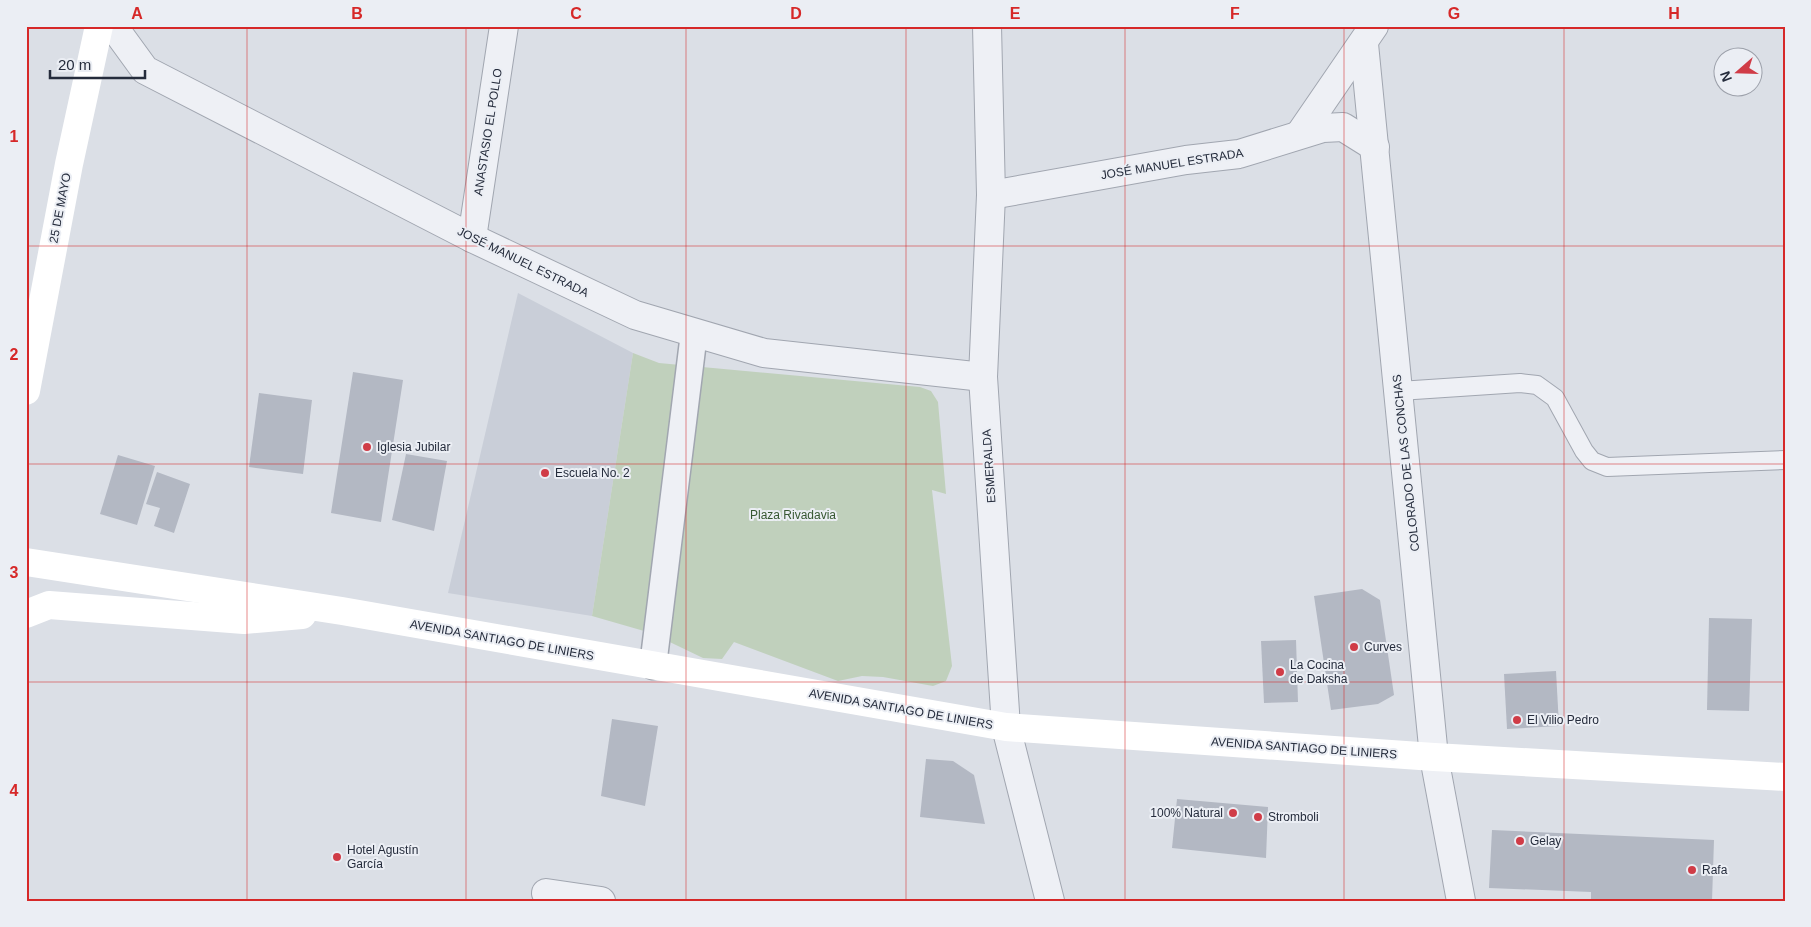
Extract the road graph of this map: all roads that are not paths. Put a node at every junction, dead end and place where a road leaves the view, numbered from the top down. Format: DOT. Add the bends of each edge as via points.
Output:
graph roads {
  1 [pos="99,26"];
  2 [pos="113,26"];
  3 [pos="504,26"];
  4 [pos="987,26"];
  5 [pos="1369,35"];
  6 [pos="1300,134"];
  7 [pos="1375,147"];
  8 [pos="991,195"];
  9 [pos="472,238"];
  10 [pos="694,333"];
  11 [pos="983,377"];
  12 [pos="26,391"];
  13 [pos="1399,391"];
  14 [pos="1785,460"];
  15 [pos="26,562"];
  16 [pos="342,611"];
  17 [pos="26,614"];
  18 [pos="654,666"];
  19 [pos="1006,727"];
  20 [pos="1434,757"];
  21 [pos="1785,778"];
  22 [pos="546,893"];
  23 [pos="601,901"];
  24 [pos="1050,901"];
  25 [pos="1461,901"];
  1 -- 12 [label="main road, 25 DE MAYO"];
  2 -- 9 [label="street, JOSÉ MANUEL ESTRADA" via="145,70"];
  3 -- 9 [label="street, ANASTASIO EL POLLO"];
  4 -- 8 [label="street, ESMERALDA"];
  5 -- 6 [label="street"];
  5 -- 7 [label="street, COLORADO DE LAS CONCHAS"];
  6 -- 7 [label="street, JOSÉ MANUEL ESTRADA" via="1323,128 1342,128"];
  6 -- 8 [label="street, JOSÉ MANUEL ESTRADA" via="1239,154 1186,160"];
  7 -- 13 [label="street, COLORADO DE LAS CONCHAS"];
  8 -- 11 [label="street, ESMERALDA"];
  9 -- 10 [label="street, JOSÉ MANUEL ESTRADA" via="635,315"];
  10 -- 11 [label="street, JOSÉ MANUEL ESTRADA" via="764,353"];
  10 -- 18 [label="street"];
  11 -- 19 [label="street, ESMERALDA"];
  13 -- 14 [label="lane" via="1520,383 1537,385 1555,398 1592,461 1607,467"];
  13 -- 20 [label="street, COLORADO DE LAS CONCHAS"];
  15 -- 16 [label="main road, AVENIDA SANTIAGO DE LINIERS"];
  16 -- 17 [label="main road" via="244,620 49,605"];
  16 -- 18 [label="main road, AVENIDA SANTIAGO DE LINIERS"];
  18 -- 19 [label="main road, AVENIDA SANTIAGO DE LINIERS"];
  19 -- 20 [label="main road, AVENIDA SANTIAGO DE LINIERS"];
  19 -- 24 [label="street, ESMERALDA"];
  20 -- 21 [label="main road, AVENIDA SANTIAGO DE LINIERS"];
  20 -- 25 [label="street, COLORADO DE LAS CONCHAS"];
  22 -- 23 [label="street"];
}
